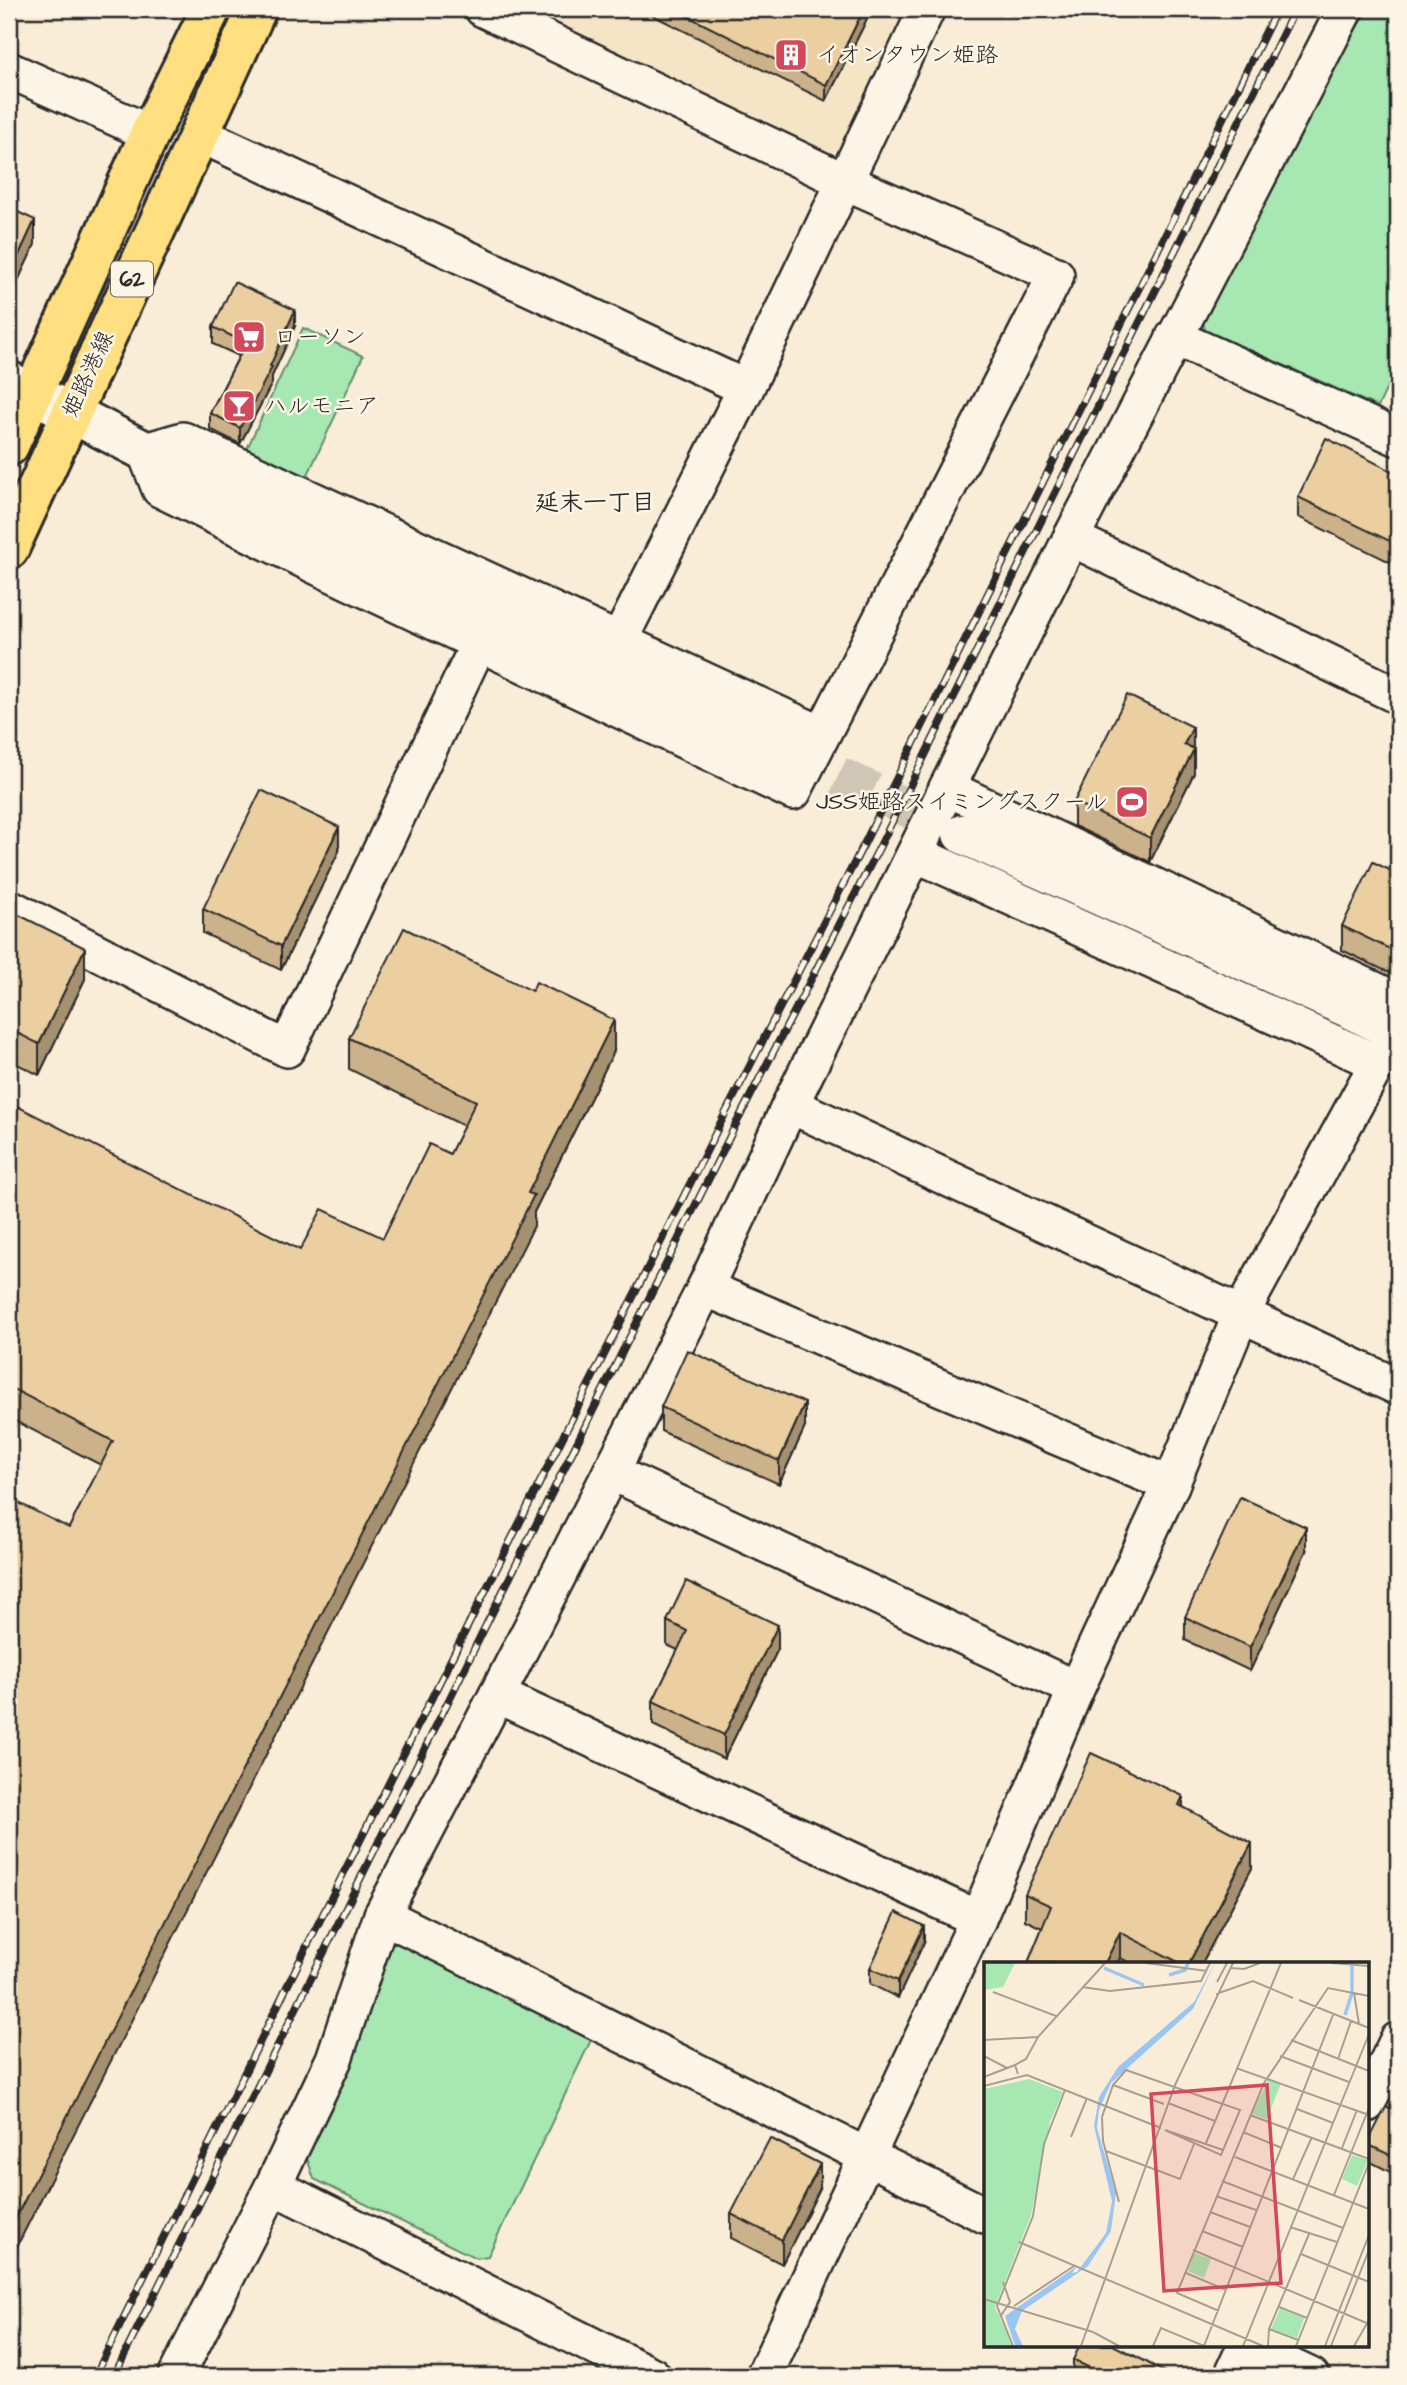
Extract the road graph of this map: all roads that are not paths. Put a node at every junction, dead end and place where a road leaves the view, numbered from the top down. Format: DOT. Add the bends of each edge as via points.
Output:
graph roads {
  1 [pos="211,9"];
  2 [pos="257,9"];
  3 [pos="483,9"];
  4 [pos="927,9"];
  5 [pos="1345,9"];
  6 [pos="9,70"];
  7 [pos="150,133"];
  8 [pos="199,134"];
  9 [pos="844,181"];
  10 [pos="1174,337"];
  11 [pos="21,387"];
  12 [pos="746,388"];
  13 [pos="71,412"];
  14 [pos="1398,438"];
  15 [pos="9,446"];
  16 [pos="145,451"];
  17 [pos="1071,538"];
  18 [pos="9,549"];
  19 [pos="619,641"];
  20 [pos="479,643"];
  21 [pos="1398,696"];
  22 [pos="821,734"];
  23 [pos="787,751"];
  24 [pos="947,788"];
  25 [pos="962,834"];
  26 [pos="916,854"];
  27 [pos="9,907"];
  28 [pos="1394,1031"];
  29 [pos="790,1105"];
  30 [pos="705,1288"];
  31 [pos="1241,1314"];
  32 [pos="1398,1387"];
  33 [pos="611,1472"];
  34 [pos="1171,1485"];
  35 [pos="1076,1689"];
  36 [pos="497,1695"];
  37 [pos="382,1915"];
  38 [pos="978,1919"];
  39 [pos="1398,2040"];
  40 [pos="1368,2102"];
  41 [pos="867,2156"];
  42 [pos="273,2186"];
  43 [pos="984,2214"];
  44 [pos="1246,2346"];
  45 [pos="1248,2346"];
  46 [pos="176,2376"];
  47 [pos="653,2376"];
  48 [pos="764,2376"];
  49 [pos="1232,2376"];
  50 [pos="1311,2376"];
  1 -- 7 [label="main road, 姫路港線 / 62"];
  2 -- 8 [label="main road, 姫路港線 / 62"];
  3 -- 9 [label="street"];
  4 -- 9 [label="street"];
  5 -- 10 [label="street"];
  6 -- 7 [label="street"];
  7 -- 11 [label="main road, 姫路港線 / 62"];
  8 -- 12 [label="street"];
  8 -- 13 [label="main road, 姫路港線 / 62"];
  9 -- 12 [label="street"];
  9 -- 22 [label="street" via="1056,275"];
  10 -- 14 [label="street"];
  10 -- 17 [label="street"];
  11 -- 13 [label="street"];
  11 -- 15 [label="main road, 姫路港線 / 62"];
  12 -- 19 [label="street"];
  13 -- 16 [label="street"];
  13 -- 18 [label="main road, 姫路港線 / 62"];
  16 -- 19 [label="street" via="183,440"];
  16 -- 20 [label="street" via="160,489"];
  16 -- 23 [label="street"];
  17 -- 21 [label="street"];
  17 -- 24 [label="street"];
  19 -- 22 [label="street"];
  20 -- 22 [label="street" via="793,792"];
  20 -- 27 [label="street" via="287,1049"];
  24 -- 26 [label="street"];
  24 -- 28 [label="street"];
  25 -- 28 [label="street"];
  26 -- 28 [label="street"];
  26 -- 29 [label="street"];
  28 -- 31 [label="street"];
  29 -- 30 [label="street"];
  29 -- 31 [label="street"];
  30 -- 33 [label="street"];
  30 -- 34 [label="street"];
  31 -- 32 [label="street"];
  31 -- 34 [label="street"];
  33 -- 35 [label="street"];
  33 -- 36 [label="street"];
  34 -- 35 [label="street"];
  35 -- 38 [label="street"];
  36 -- 37 [label="street"];
  36 -- 38 [label="street"];
  37 -- 41 [label="street"];
  37 -- 42 [label="street" via="334,2059"];
  38 -- 41 [label="street"];
  39 -- 40 [label="street"];
  41 -- 43 [label="street"];
  41 -- 48 [label="street"];
  42 -- 46 [label="street"];
  42 -- 47 [label="street"];
  44 -- 49 [label="street"];
  45 -- 50 [label="street"];
}
